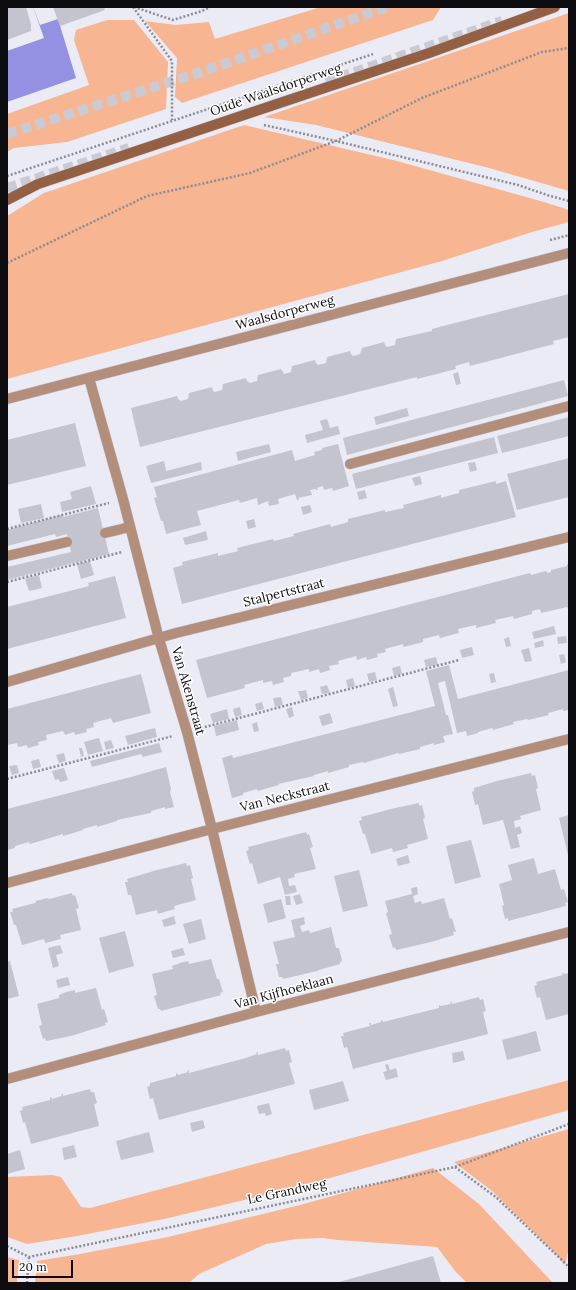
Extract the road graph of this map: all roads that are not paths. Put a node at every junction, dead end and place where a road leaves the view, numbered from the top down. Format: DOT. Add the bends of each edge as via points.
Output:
graph roads {
  1 [pos="555,7"];
  2 [pos="7,200"];
  3 [pos="569,253"];
  4 [pos="89,378"];
  5 [pos="7,399"];
  6 [pos="569,406"];
  7 [pos="350,464"];
  8 [pos="130,528"];
  9 [pos="105,533"];
  10 [pos="569,537"];
  11 [pos="67,542"];
  12 [pos="7,556"];
  13 [pos="159,639"];
  14 [pos="7,682"];
  15 [pos="569,739"];
  16 [pos="212,829"];
  17 [pos="7,883"];
  18 [pos="569,932"];
  19 [pos="256,1012"];
  20 [pos="7,1079"];
  1 -- 2 [label="main road, Oude Waalsdorperweg" via="429,53 38,184"];
  3 -- 4 [label="street, Waalsdorperweg"];
  4 -- 5 [label="street, Waalsdorperweg"];
  4 -- 8 [label="street, Van Akenstraat"];
  6 -- 7 [label="street"];
  8 -- 9 [label="street"];
  8 -- 13 [label="street, Van Akenstraat"];
  10 -- 13 [label="street, Stalpertstraat"];
  11 -- 12 [label="street"];
  13 -- 14 [label="street, Stalpertstraat"];
  13 -- 16 [label="street, Van Akenstraat"];
  15 -- 16 [label="street, Van Neckstraat"];
  16 -- 17 [label="street, Van Neckstraat"];
  16 -- 19 [label="street, Van Akenstraat"];
  18 -- 19 [label="street, Van Kijfhoeklaan"];
  19 -- 20 [label="street, Van Kijfhoeklaan"];
}
